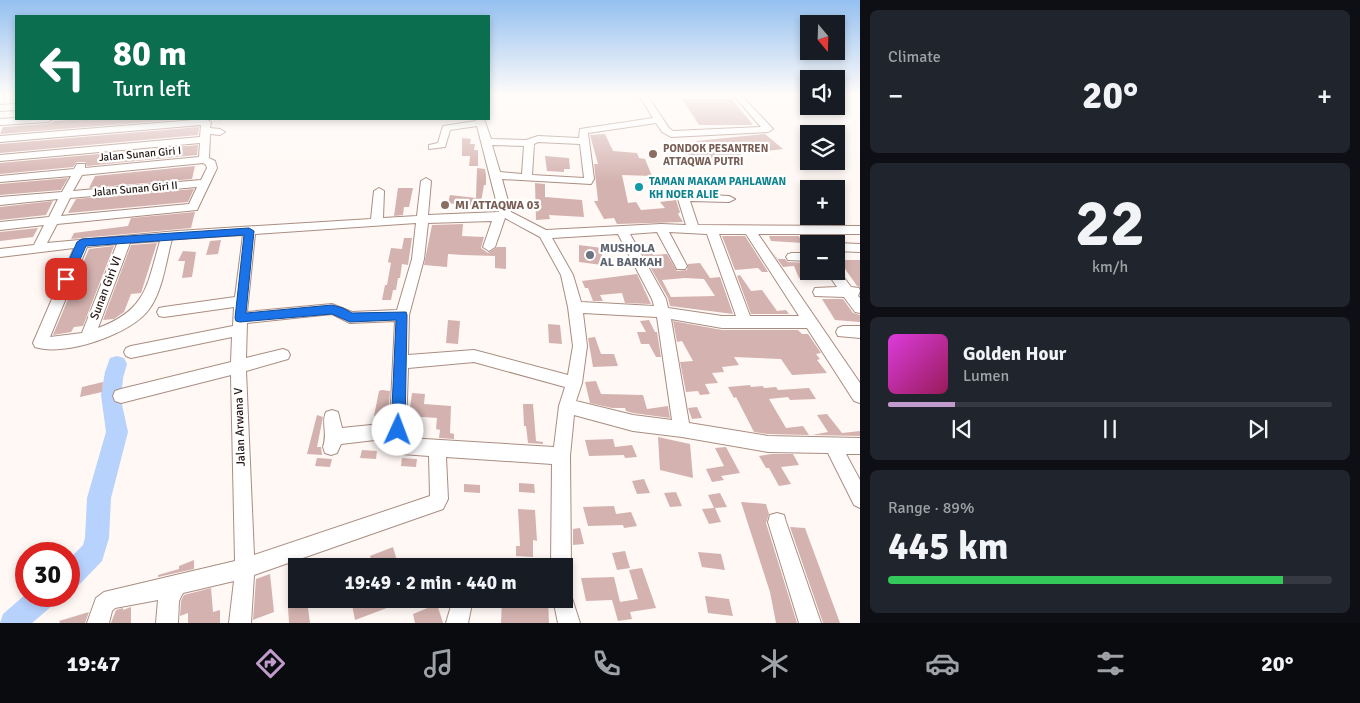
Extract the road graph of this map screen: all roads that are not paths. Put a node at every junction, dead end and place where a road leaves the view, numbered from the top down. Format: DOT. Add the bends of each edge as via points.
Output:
graph roads {
  1 [pos="19,124"];
  2 [pos="465,124"];
  3 [pos="481,124"];
  4 [pos="627,124"];
  5 [pos="662,124"];
  6 [pos="764,124"];
  7 [pos="205,128"];
  8 [pos="220,132"];
  9 [pos="5,138"];
  10 [pos="584,141"];
  11 [pos="486,142"];
  12 [pos="529,143"];
  13 [pos="433,147"];
  14 [pos="0,151"];
  15 [pos="88,151"];
  16 [pos="0,158"];
  17 [pos="204,160"];
  18 [pos="78,172"];
  19 [pos="496,175"];
  20 [pos="526,178"];
  21 [pos="0,179"];
  22 [pos="426,181"];
  23 [pos="205,183"];
  24 [pos="379,191"];
  25 [pos="66,195"];
  26 [pos="729,199"];
  27 [pos="0,201"];
  28 [pos="503,215"];
  29 [pos="422,220"];
  30 [pos="53,221"];
  31 [pos="377,222"];
  32 [pos="0,226"];
  33 [pos="178,226"];
  34 [pos="661,228"];
  35 [pos="693,229"];
  36 [pos="622,230"];
  37 [pos="712,230"];
  38 [pos="749,230"];
  39 [pos="860,230"];
  40 [pos="249,231"];
  41 [pos="544,234"];
  42 [pos="125,239"];
  43 [pos="82,242"];
  44 [pos="489,247"];
  45 [pos="845,247"];
  46 [pos="860,248"];
  47 [pos="38,249"];
  48 [pos="0,253"];
  49 [pos="792,257"];
  50 [pos="800,257"];
  51 [pos="681,266"];
  52 [pos="841,280"];
  53 [pos="820,292"];
  54 [pos="854,292"];
  55 [pos="242,301"];
  56 [pos="575,307"];
  57 [pos="860,308"];
  58 [pos="164,312"];
  59 [pos="663,312"];
  60 [pos="402,315"];
  61 [pos="810,322"];
  62 [pos="745,323"];
  63 [pos="240,324"];
  64 [pos="843,332"];
  65 [pos="860,332"];
  66 [pos="88,337"];
  67 [pos="131,352"];
  68 [pos="283,355"];
  69 [pos="401,362"];
  70 [pos="238,367"];
  71 [pos="574,383"];
  72 [pos="121,396"];
  73 [pos="860,396"];
  74 [pos="567,406"];
  75 [pos="332,417"];
  76 [pos="682,429"];
  77 [pos="398,430"];
  78 [pos="834,446"];
  79 [pos="860,446"];
  80 [pos="437,448"];
  81 [pos="561,456"];
  82 [pos="860,499"];
  83 [pos="776,522"];
  84 [pos="561,558"];
  85 [pos="245,568"];
  86 [pos="172,587"];
  87 [pos="461,608"];
  88 [pos="566,608"];
  89 [pos="98,623"];
  90 [pos="167,623"];
  91 [pos="240,623"];
  92 [pos="458,623"];
  93 [pos="569,623"];
  94 [pos="810,623"];
  1 -- 9 [label="street"];
  2 -- 13 [label="street" via="446,128 442,145"];
  3 -- 11 [label="street"];
  4 -- 10 [label="street" via="587,129 582,132"];
  5 -- 6 [label="street" via="675,135 768,129"];
  7 -- 8 [label="street"];
  7 -- 9 [label="street"];
  7 -- 15 [label="street"];
  7 -- 17 [label="street"];
  9 -- 14 [label="street"];
  10 -- 12 [label="street" via="538,139"];
  10 -- 20 [label="street" via="589,181"];
  11 -- 12 [label="street"];
  11 -- 19 [label="street"];
  12 -- 20 [label="street"];
  15 -- 16 [label="street"];
  15 -- 18 [label="street"];
  17 -- 18 [label="street, Jalan Sunan Giri I"];
  17 -- 23 [label="street" via="212,166"];
  18 -- 21 [label="street"];
  18 -- 25 [label="street"];
  19 -- 20 [label="street"];
  19 -- 28 [label="street"];
  22 -- 29 [label="street"];
  23 -- 25 [label="street, Jalan Sunan Giri II"];
  23 -- 33 [label="street" via="194,206"];
  24 -- 31 [label="street"];
  25 -- 27 [label="street, Jalan Sunan Giri II"];
  25 -- 30 [label="street"];
  26 -- 35 [label="street" via="684,199"];
  28 -- 29 [label="street"];
  28 -- 41 [label="street"];
  28 -- 44 [label="street"];
  29 -- 31 [label="street"];
  29 -- 60 [label="street" via="418,259"];
  30 -- 32 [label="street"];
  30 -- 33 [label="street"];
  30 -- 47 [label="street"];
  31 -- 40 [label="street"];
  33 -- 40 [label="street" via="191,234"];
  33 -- 42 [label="street"];
  33 -- 66 [label="street" via="144,307 121,327"];
  34 -- 35 [label="street"];
  34 -- 36 [label="street"];
  34 -- 51 [label="street"];
  35 -- 37 [label="street"];
  36 -- 41 [label="street"];
  36 -- 59 [label="street"];
  37 -- 38 [label="street"];
  37 -- 62 [label="street"];
  38 -- 39 [label="street"];
  38 -- 61 [label="street"];
  40 -- 55 [label="street, Jalan Arwana V"];
  41 -- 56 [label="street" via="567,275"];
  42 -- 43 [label="street"];
  42 -- 66 [label="street, Sunan Giri VI"];
  43 -- 47 [label="street"];
  43 -- 66 [label="street" via="40,343"];
  45 -- 46 [label="street"];
  47 -- 48 [label="street"];
  49 -- 50 [label="street"];
  52 -- 54 [label="street"];
  53 -- 54 [label="street"];
  54 -- 57 [label="street"];
  55 -- 58 [label="street"];
  55 -- 63 [label="street, Jalan Arwana V"];
  56 -- 59 [label="street"];
  56 -- 71 [label="street" via="580,346"];
  59 -- 62 [label="street"];
  59 -- 76 [label="street"];
  60 -- 63 [label="street" via="350,318 332,309"];
  60 -- 69 [label="street"];
  61 -- 62 [label="street"];
  61 -- 73 [label="street"];
  63 -- 67 [label="street"];
  63 -- 70 [label="street, Jalan Arwana V"];
  64 -- 65 [label="street"];
  68 -- 70 [label="street"];
  69 -- 71 [label="street" via="474,356"];
  69 -- 77 [label="street"];
  70 -- 72 [label="street"];
  70 -- 85 [label="street, Jalan Arwana V"];
  71 -- 74 [label="street"];
  74 -- 76 [label="street" via="633,423"];
  74 -- 81 [label="street"];
  75 -- 77 [label="street" via="333,442"];
  76 -- 78 [label="street" via="768,444"];
  77 -- 80 [label="street" via="402,446"];
  78 -- 79 [label="street"];
  78 -- 82 [label="street"];
  80 -- 81 [label="street"];
  80 -- 85 [label="street" via="437,503"];
  81 -- 84 [label="street"];
  83 -- 94 [label="street"];
  85 -- 86 [label="street"];
  85 -- 91 [label="street, Jalan Arwana V"];
  86 -- 89 [label="street" via="111,599 103,604"];
  86 -- 90 [label="street"];
  87 -- 92 [label="street"];
  88 -- 93 [label="street"];
}
